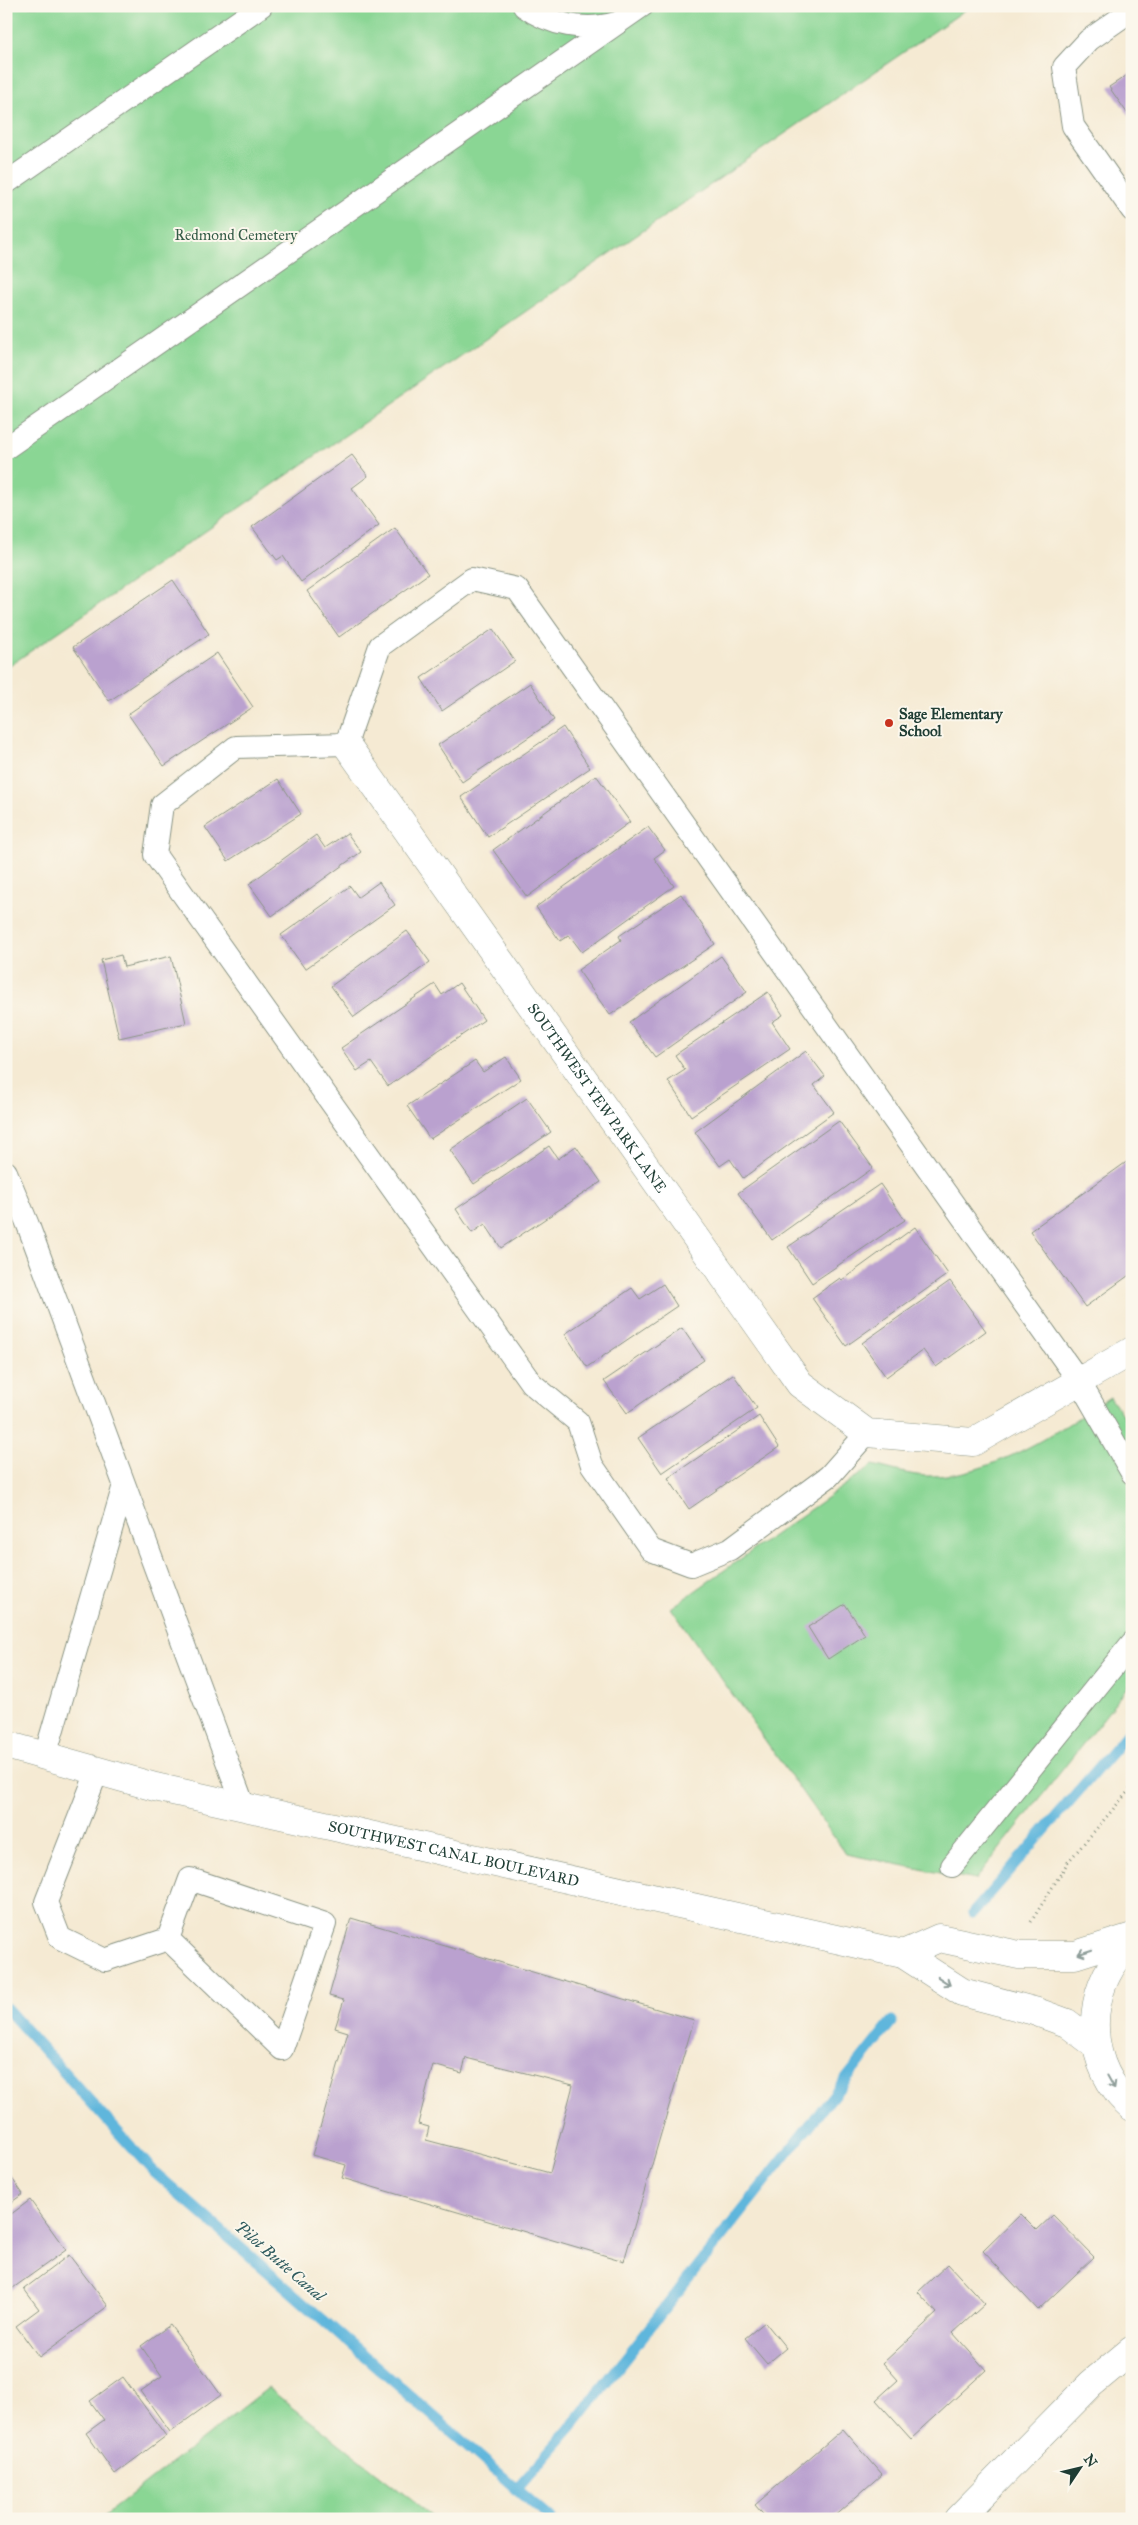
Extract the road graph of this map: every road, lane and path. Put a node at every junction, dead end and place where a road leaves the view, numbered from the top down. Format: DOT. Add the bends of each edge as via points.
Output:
graph roads {
  1 [pos="260,6"];
  2 [pos="524,6"];
  3 [pos="642,6"];
  4 [pos="1132,10"];
  5 [pos="618,23"];
  6 [pos="6,183"];
  7 [pos="1132,210"];
  8 [pos="6,448"];
  9 [pos="346,744"];
  10 [pos="6,1172"];
  11 [pos="1132,1351"];
  12 [pos="1079,1380"];
  13 [pos="867,1433"];
  14 [pos="1132,1473"];
  15 [pos="124,1485"];
  16 [pos="1132,1643"];
  17 [pos="6,1745"];
  18 [pos="45,1756"];
  19 [pos="97,1772"];
  20 [pos="1132,1787"];
  21 [pos="244,1807"];
  22 [pos="952,1866"];
  23 [pos="1027,1928"];
  24 [pos="1132,1937"];
  25 [pos="168,1939"];
  26 [pos="1132,1943"];
  27 [pos="903,1954"];
  28 [pos="1096,2045"];
  29 [pos="1132,2107"];
  30 [pos="1132,2350"];
  31 [pos="958,2519"];
  1 -- 6 [label="lane"];
  2 -- 5 [label="lane" via="555,22 581,27"];
  3 -- 5 [label="lane"];
  4 -- 7 [label="lane" via="1089,40 1064,67 1073,126"];
  5 -- 8 [label="lane"];
  9 -- 12 [label="lane" via="380,646 472,578 518,589"];
  9 -- 13 [label="main road, SOUTHWEST YEW PARK LANE" via="800,1384"];
  9 -- 13 [label="lane" via="236,747 162,804 155,855 531,1383 578,1422 592,1465 651,1550 691,1565 730,1549 829,1476"];
  10 -- 15 [label="lane"];
  11 -- 12 [label="main road"];
  12 -- 13 [label="main road" via="972,1442"];
  12 -- 14 [label="lane"];
  15 -- 18 [label="lane"];
  15 -- 21 [label="lane"];
  16 -- 22 [label="lane"];
  17 -- 18 [label="main road, SOUTHWEST CANAL BOULEVARD"];
  18 -- 19 [label="main road, SOUTHWEST CANAL BOULEVARD"];
  19 -- 21 [label="main road, SOUTHWEST CANAL BOULEVARD"];
  19 -- 25 [label="lane" via="46,1902 60,1938 105,1960"];
  20 -- 23 [label="path" via="1068,1862"];
  21 -- 27 [label="main road, SOUTHWEST CANAL BOULEVARD"];
  24 -- 27 [label="main road, one-way" via="1076,1955 1018,1955 938,1938"];
  25 -- 25 [label="lane" via="204,1974 282,2049 325,1924 190,1880"];
  26 -- 28 [label="main road" via="1108,1970 1098,1994 1094,2019"];
  27 -- 28 [label="main road, SOUTHWEST CANAL BOULEVARD, one-way" via="962,1992 1034,2010 1067,2023"];
  28 -- 29 [label="main road, one-way" via="1103,2069"];
  30 -- 31 [label="main road" via="1091,2384"];
}
